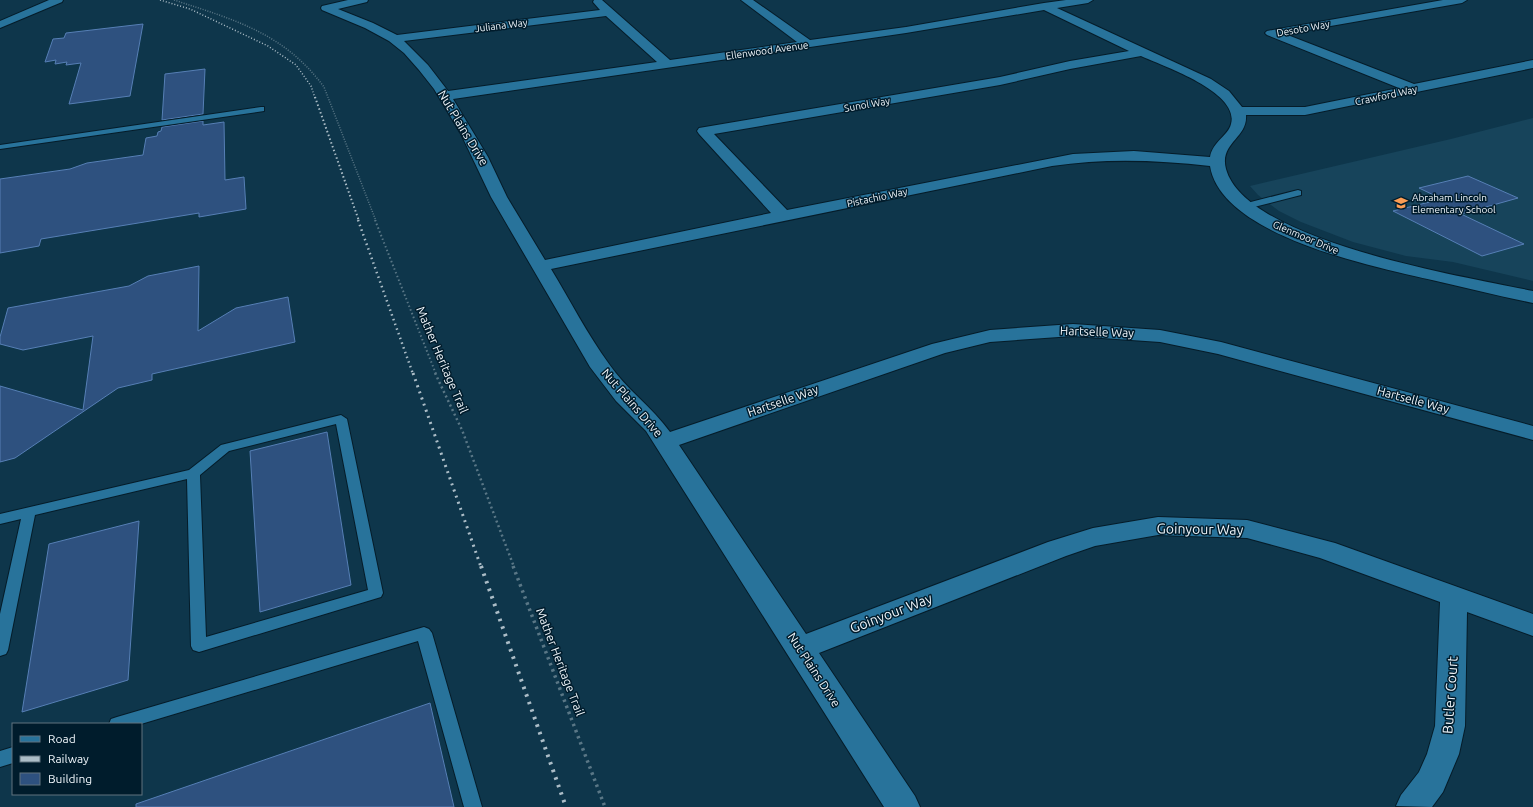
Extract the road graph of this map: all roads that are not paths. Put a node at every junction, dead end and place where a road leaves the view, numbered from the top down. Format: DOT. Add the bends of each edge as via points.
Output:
graph roads {
  1 [pos="58,0"];
  2 [pos="363,0"];
  3 [pos="596,0"];
  4 [pos="746,0"];
  5 [pos="1088,0"];
  6 [pos="1462,0"];
  7 [pos="1044,6"];
  8 [pos="608,12"];
  9 [pos="0,25"];
  10 [pos="394,39"];
  11 [pos="808,44"];
  12 [pos="1142,52"];
  13 [pos="666,64"];
  14 [pos="1533,64"];
  15 [pos="1414,89"];
  16 [pos="445,96"];
  17 [pos="261,109"];
  18 [pos="1238,111"];
  19 [pos="0,147"];
  20 [pos="1216,162"];
  21 [pos="1298,193"];
  22 [pos="1246,206"];
  23 [pos="783,216"];
  24 [pos="540,266"];
  25 [pos="1533,297"];
  26 [pos="1533,433"];
  27 [pos="665,442"];
  28 [pos="193,473"];
  29 [pos="29,512"];
  30 [pos="0,519"];
  31 [pos="1454,598"];
  32 [pos="1533,625"];
  33 [pos="800,648"];
  34 [pos="0,650"];
  35 [pos="120,723"];
  36 [pos="12,755"];
  37 [pos="0,759"];
  38 [pos="1413,806"];
  39 [pos="473,807"];
  40 [pos="903,807"];
  1 -- 9 [label="street"];
  2 -- 10 [label="street, Nut Plains Drive" via="326,8 373,27"];
  3 -- 8 [label="street"];
  4 -- 11 [label="street"];
  5 -- 7 [label="street, Ellenwood Avenue"];
  6 -- 15 [label="street, Desoto Way" via="1271,33"];
  7 -- 11 [label="street, Ellenwood Avenue"];
  7 -- 12 [label="street"];
  8 -- 10 [label="street, Juliana Way"];
  8 -- 13 [label="street"];
  10 -- 16 [label="street, Nut Plains Drive" via="417,60"];
  11 -- 13 [label="street, Ellenwood Avenue"];
  12 -- 18 [label="street" via="1211,85 1228,97"];
  12 -- 23 [label="street, Sunol Way" via="1000,81 704,131"];
  13 -- 16 [label="street, Ellenwood Avenue"];
  14 -- 15 [label="street, Crawford Way"];
  15 -- 18 [label="street, Crawford Way" via="1306,111"];
  16 -- 24 [label="street, Nut Plains Drive" via="488,168 499,197"];
  17 -- 19 [label="lane"];
  18 -- 20 [label="street" via="1237,128 1221,146"];
  20 -- 22 [label="street, Glenmoor Drive" via="1220,177 1226,186"];
  20 -- 23 [label="street, Pistachio Way" via="1136,155 1076,157"];
  21 -- 22 [label="lane"];
  22 -- 25 [label="street, Glenmoor Drive" via="1277,226 1343,253 1394,267"];
  23 -- 24 [label="street, Pistachio Way"];
  24 -- 27 [label="street, Nut Plains Drive" via="600,367 610,381 654,426"];
  26 -- 27 [label="street, Hartselle Way" via="1221,348 1160,336 1073,330 997,335 939,348"];
  27 -- 33 [label="street, Nut Plains Drive"];
  28 -- 28 [label="lane" via="225,448 341,419 376,593 199,646"];
  28 -- 29 [label="lane"];
  29 -- 30 [label="lane"];
  29 -- 34 [label="lane"];
  31 -- 32 [label="street, Goinyour Way"];
  31 -- 33 [label="street, Goinyour Way" via="1326,550 1247,529 1158,526 1093,537 1057,549"];
  31 -- 38 [label="street, Butler Court" via="1450,726 1443,754 1431,782"];
  33 -- 40 [label="street, Nut Plains Drive"];
  35 -- 39 [label="lane" via="424,633"];
  36 -- 37 [label="lane"];
}
